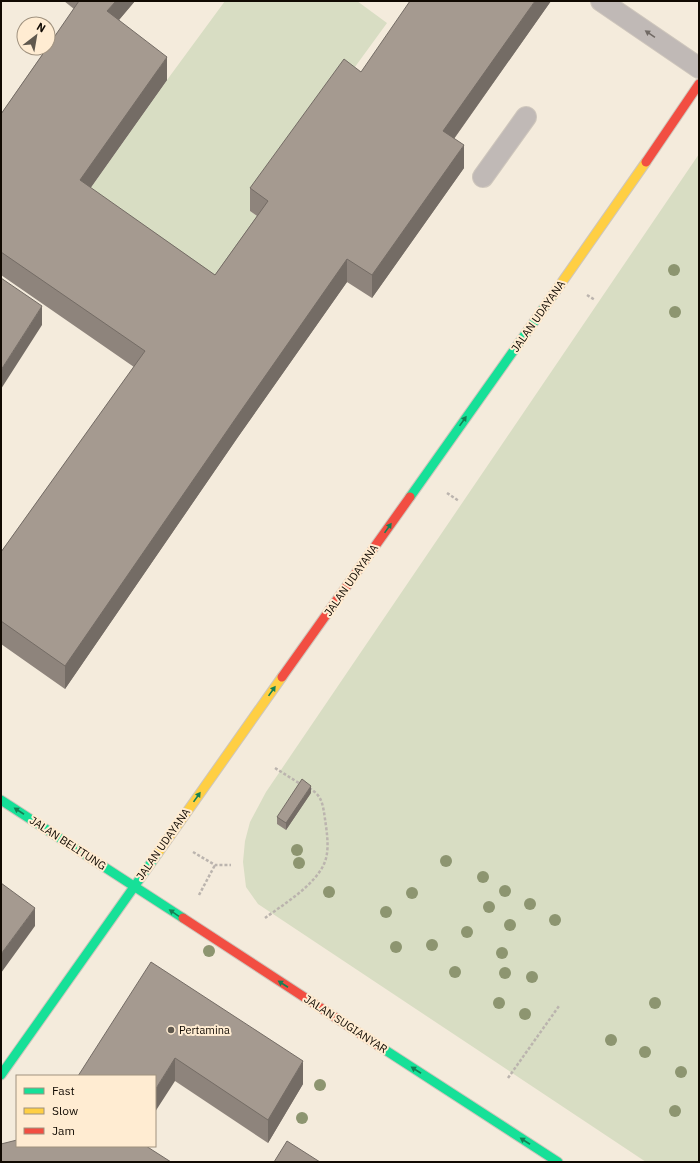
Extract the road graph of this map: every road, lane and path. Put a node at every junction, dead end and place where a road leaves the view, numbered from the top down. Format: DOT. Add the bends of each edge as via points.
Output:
graph roads {
  1 [pos="601,1"];
  2 [pos="699,68"];
  3 [pos="699,84"];
  4 [pos="526,117"];
  5 [pos="483,177"];
  6 [pos="276,768"];
  7 [pos="1,800"];
  8 [pos="169,837"];
  9 [pos="232,865"];
  10 [pos="134,886"];
  11 [pos="265,918"];
  12 [pos="560,1006"];
  13 [pos="1,1075"];
  14 [pos="508,1078"];
  15 [pos="553,1161"];
  2 -- 1 [label="lane, one-way"];
  8 -- 3 [label="main road, JALAN UDAYANA, one-way" via="587,247"];
  4 -- 5 [label="lane"];
  6 -- 11 [label="path" via="314,791 323,802 328,845 324,863 317,876"];
  10 -- 7 [label="main road, JALAN BELITUNG, one-way"];
  8 -- 9 [label="path" via="215,865"];
  8 -- 10 [label="main road, JALAN UDAYANA"];
  10 -- 13 [label="main road, JALAN UDAYANA"];
  15 -- 10 [label="main road, JALAN SUGIANYAR, one-way"];
  12 -- 14 [label="path"];
}
